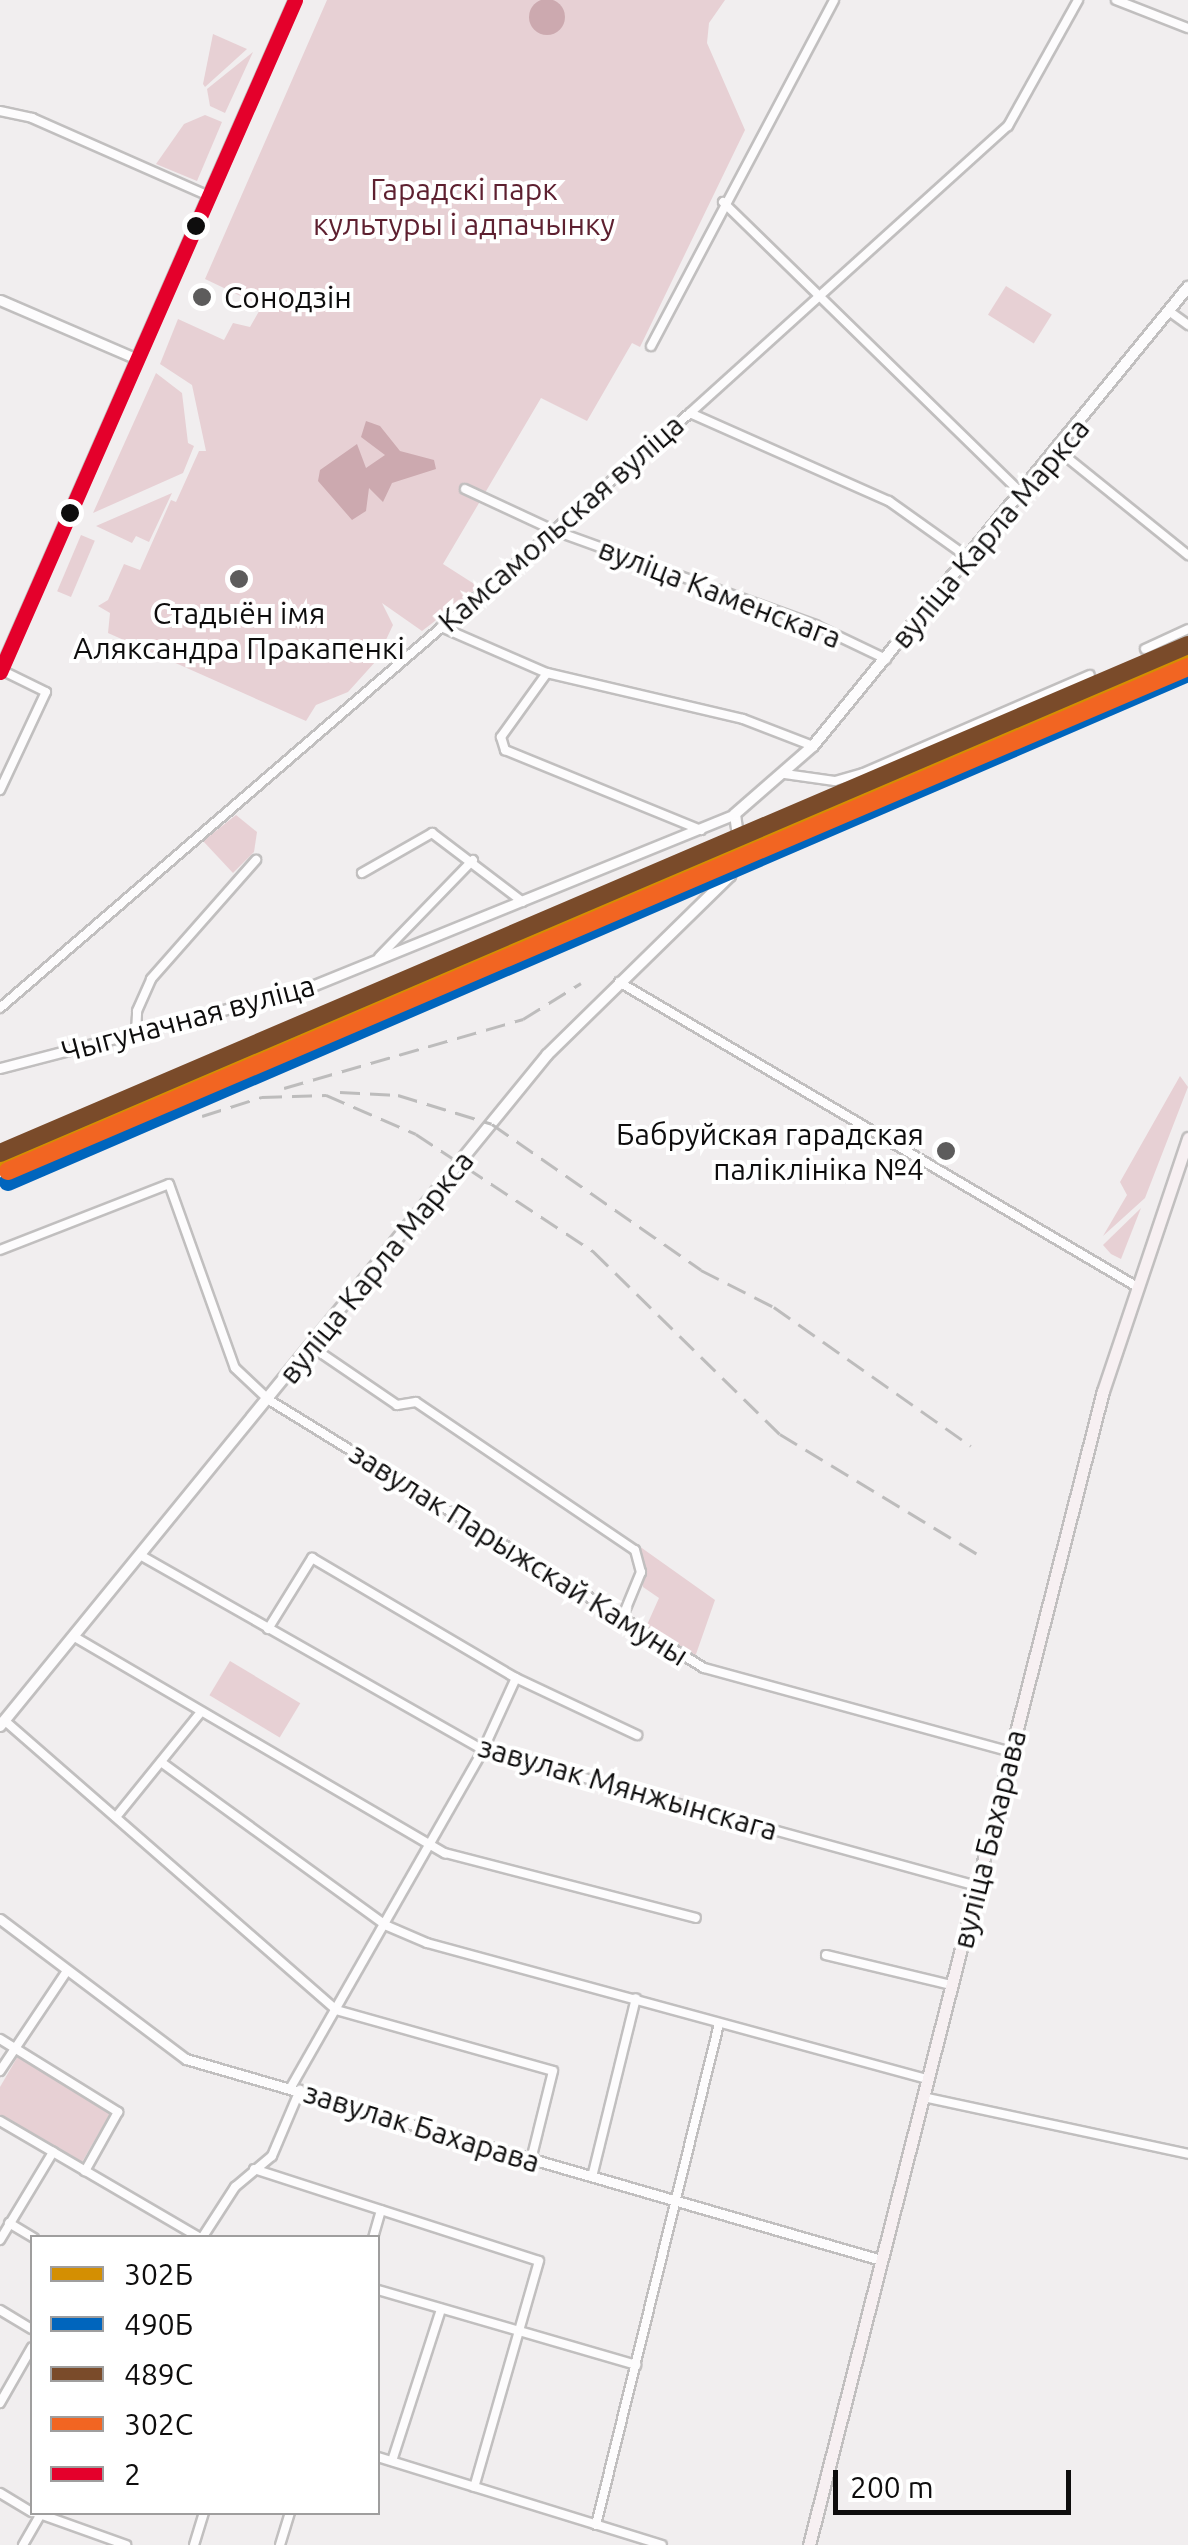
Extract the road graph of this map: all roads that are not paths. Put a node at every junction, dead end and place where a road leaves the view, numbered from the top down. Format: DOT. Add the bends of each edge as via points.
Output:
graph roads {
  1 [pos="295,0"];
  2 [pos="834,0"];
  3 [pos="1078,0"];
  4 [pos="1116,0"];
  5 [pos="1188,28"];
  6 [pos="0,111"];
  7 [pos="209,196"];
  8 [pos="724,202"];
  9 [pos="1188,287"];
  10 [pos="822,297"];
  11 [pos="0,300"];
  12 [pos="1169,311"];
  13 [pos="1188,324"];
  14 [pos="651,346"];
  15 [pos="137,359"];
  16 [pos="690,413"];
  17 [pos="1059,450"];
  18 [pos="465,489"];
  19 [pos="1023,495"];
  20 [pos="554,530"];
  21 [pos="1188,556"];
  22 [pos="970,558"];
  23 [pos="441,627"];
  24 [pos="1188,628"];
  25 [pos="1145,649"];
  26 [pos="886,659"];
  27 [pos="0,671"];
  28 [pos="547,673"];
  29 [pos="1090,675"];
  30 [pos="812,746"];
  31 [pos="785,774"];
  32 [pos="0,790"];
  33 [pos="735,814"];
  34 [pos="701,830"];
  35 [pos="256,860"];
  36 [pos="473,860"];
  37 [pos="362,873"];
  38 [pos="524,903"];
  39 [pos="375,962"];
  40 [pos="619,982"];
  41 [pos="0,1008"];
  42 [pos="136,1034"];
  43 [pos="0,1068"];
  44 [pos="1188,1138"];
  45 [pos="1184,1163"];
  46 [pos="0,1250"];
  47 [pos="1134,1286"];
  48 [pos="312,1347"];
  49 [pos="268,1400"];
  50 [pos="140,1556"];
  51 [pos="622,1618"];
  52 [pos="268,1629"];
  53 [pos="73,1636"];
  54 [pos="516,1678"];
  55 [pos="200,1712"];
  56 [pos="2,1722"];
  57 [pos="637,1735"];
  58 [pos="483,1750"];
  59 [pos="1011,1752"];
  60 [pos="162,1762"];
  61 [pos="116,1817"];
  62 [pos="430,1845"];
  63 [pos="977,1886"];
  64 [pos="696,1918"];
  65 [pos="0,1920"];
  66 [pos="386,1925"];
  67 [pos="826,1955"];
  68 [pos="68,1971"];
  69 [pos="951,1985"];
  70 [pos="636,1998"];
  71 [pos="336,2010"];
  72 [pos="719,2024"];
  73 [pos="0,2039"];
  74 [pos="14,2048"];
  75 [pos="0,2071"];
  76 [pos="927,2080"];
  77 [pos="296,2088"];
  78 [pos="923,2097"];
  79 [pos="0,2121"];
  80 [pos="53,2152"];
  81 [pos="1188,2154"];
  82 [pos="531,2160"];
  83 [pos="254,2168"];
  84 [pos="85,2171"];
  85 [pos="592,2177"];
  86 [pos="678,2200"];
  87 [pos="380,2210"];
  88 [pos="10,2223"];
  89 [pos="196,2235"];
  90 [pos="203,2235"];
  91 [pos="374,2235"];
  92 [pos="30,2236"];
  93 [pos="0,2240"];
  94 [pos="881,2260"];
  95 [pos="380,2291"];
  96 [pos="441,2309"];
  97 [pos="0,2310"];
  98 [pos="30,2328"];
  99 [pos="519,2332"];
  100 [pos="30,2350"];
  101 [pos="636,2366"];
  102 [pos="0,2403"];
  103 [pos="380,2457"];
  104 [pos="392,2461"];
  105 [pos="474,2487"];
  106 [pos="0,2494"];
  107 [pos="30,2509"];
  108 [pos="36,2515"];
  109 [pos="43,2515"];
  110 [pos="203,2515"];
  111 [pos="289,2515"];
  112 [pos="596,2525"];
  113 [pos="24,2545"];
  114 [pos="126,2545"];
  115 [pos="194,2545"];
  116 [pos="280,2545"];
  117 [pos="662,2545"];
  118 [pos="808,2545"];
  1 -- 7 [label="main road"];
  2 -- 8 [label="street"];
  3 -- 10 [label="street, Камсамольская вуліца" via="1008,126"];
  4 -- 5 [label="street"];
  6 -- 7 [label="street" via="32,118"];
  7 -- 15 [label="main road"];
  8 -- 10 [label="street"];
  8 -- 14 [label="street"];
  9 -- 12 [label="main road, вуліца Карла Маркса"];
  10 -- 16 [label="street, Камсамольская вуліца"];
  10 -- 19 [label="street"];
  11 -- 15 [label="street"];
  12 -- 13 [label="street"];
  12 -- 17 [label="main road, вуліца Карла Маркса"];
  15 -- 27 [label="main road"];
  16 -- 20 [label="street, Камсамольская вуліца"];
  16 -- 22 [label="street" via="889,501"];
  17 -- 19 [label="main road, вуліца Карла Маркса"];
  17 -- 21 [label="street"];
  18 -- 20 [label="street, вуліца Каменскага"];
  19 -- 22 [label="main road, вуліца Карла Маркса"];
  20 -- 23 [label="street, Камсамольская вуліца"];
  20 -- 26 [label="street, вуліца Каменскага" via="815,624"];
  22 -- 26 [label="main road, вуліца Карла Маркса"];
  23 -- 28 [label="street"];
  23 -- 41 [label="street, Камсамольская вуліца"];
  24 -- 25 [label="street"];
  26 -- 30 [label="main road, вуліца Карла Маркса"];
  27 -- 32 [label="street" via="46,692"];
  28 -- 30 [label="street" via="743,719"];
  28 -- 34 [label="street" via="500,736 505,750"];
  29 -- 31 [label="street" via="862,773 835,780"];
  30 -- 31 [label="main road, вуліца Карла Маркса"];
  31 -- 33 [label="main road, вуліца Карла Маркса"];
  33 -- 34 [label="street, вуліца Карла Маркса"];
  33 -- 40 [label="main road, вуліца Карла Маркса" via="740,850 730,876"];
  34 -- 38 [label="street, Чыгуначная вуліца"];
  35 -- 42 [label="street" via="151,980 137,1011"];
  36 -- 37 [label="street" via="432,834"];
  36 -- 38 [label="street"];
  36 -- 39 [label="street, Чыгуначная вуліца"];
  38 -- 39 [label="street, Чыгуначная вуліца"];
  39 -- 42 [label="street, Чыгуначная вуліца" via="307,988"];
  40 -- 47 [label="street"];
  40 -- 48 [label="main road, вуліца Карла Маркса" via="547,1055"];
  42 -- 43 [label="street, Чыгуначная вуліца"];
  44 -- 45 [label="main road, вуліца Бахарава"];
  45 -- 47 [label="main road, вуліца Бахарава"];
  46 -- 49 [label="street, завулак Парыжскай Камуны" via="169,1184 235,1368"];
  47 -- 59 [label="main road, вуліца Бахарава"];
  48 -- 49 [label="main road, вуліца Карла Маркса"];
  48 -- 51 [label="street" via="396,1405 416,1402 636,1550 641,1572"];
  49 -- 50 [label="main road, вуліца Карла Маркса"];
  49 -- 51 [label="street, завулак Парыжскай Камуны"];
  50 -- 52 [label="street, завулак Мянжынскага"];
  50 -- 53 [label="main road, вуліца Карла Маркса"];
  51 -- 59 [label="street, завулак Парыжскай Камуны" via="704,1668"];
  52 -- 54 [label="street" via="312,1558"];
  52 -- 58 [label="street, завулак Мянжынскага"];
  53 -- 55 [label="street"];
  53 -- 56 [label="main road, вуліца Карла Маркса"];
  54 -- 57 [label="street"];
  54 -- 58 [label="street"];
  55 -- 60 [label="street"];
  55 -- 62 [label="street"];
  56 -- 61 [label="street"];
  58 -- 62 [label="street"];
  58 -- 63 [label="street, завулак Мянжынскага"];
  59 -- 63 [label="main road, вуліца Бахарава"];
  60 -- 61 [label="street"];
  60 -- 66 [label="street"];
  61 -- 71 [label="street"];
  62 -- 64 [label="street"];
  62 -- 66 [label="street"];
  63 -- 69 [label="main road, вуліца Бахарава"];
  65 -- 68 [label="street, завулак Бахарава"];
  66 -- 70 [label="street" via="427,1943"];
  66 -- 71 [label="street"];
  67 -- 69 [label="street"];
  68 -- 74 [label="street"];
  68 -- 77 [label="street, завулак Бахарава" via="186,2058"];
  69 -- 76 [label="main road, вуліца Бахарава"];
  70 -- 72 [label="street"];
  70 -- 85 [label="street"];
  71 -- 77 [label="street"];
  71 -- 82 [label="street" via="552,2072"];
  72 -- 76 [label="street"];
  72 -- 86 [label="street"];
  73 -- 74 [label="street"];
  74 -- 75 [label="street"];
  74 -- 84 [label="street" via="118,2112"];
  76 -- 78 [label="main road, вуліца Бахарава"];
  77 -- 82 [label="street, завулак Бахарава"];
  77 -- 83 [label="street" via="288,2130 272,2156"];
  78 -- 81 [label="street"];
  78 -- 94 [label="main road, вуліца Бахарава"];
  79 -- 80 [label="street"];
  80 -- 84 [label="street"];
  80 -- 88 [label="street"];
  82 -- 85 [label="street, завулак Бахарава"];
  83 -- 87 [label="street"];
  83 -- 90 [label="street"];
  84 -- 89 [label="street"];
  85 -- 86 [label="street, завулак Бахарава"];
  86 -- 94 [label="street, завулак Бахарава"];
  86 -- 101 [label="street"];
  87 -- 91 [label="street"];
  87 -- 99 [label="street" via="539,2261"];
  88 -- 92 [label="street"];
  88 -- 93 [label="street"];
  94 -- 118 [label="main road, вуліца Бахарава"];
  95 -- 96 [label="street"];
  96 -- 99 [label="street"];
  96 -- 104 [label="street"];
  97 -- 98 [label="street"];
  99 -- 101 [label="street"];
  99 -- 105 [label="street"];
  100 -- 102 [label="street"];
  101 -- 112 [label="street"];
  103 -- 104 [label="street"];
  104 -- 105 [label="street"];
  105 -- 112 [label="street"];
  106 -- 107 [label="street"];
  108 -- 113 [label="street"];
  109 -- 114 [label="street"];
  110 -- 115 [label="street"];
  111 -- 116 [label="street"];
  112 -- 117 [label="street"];
}
